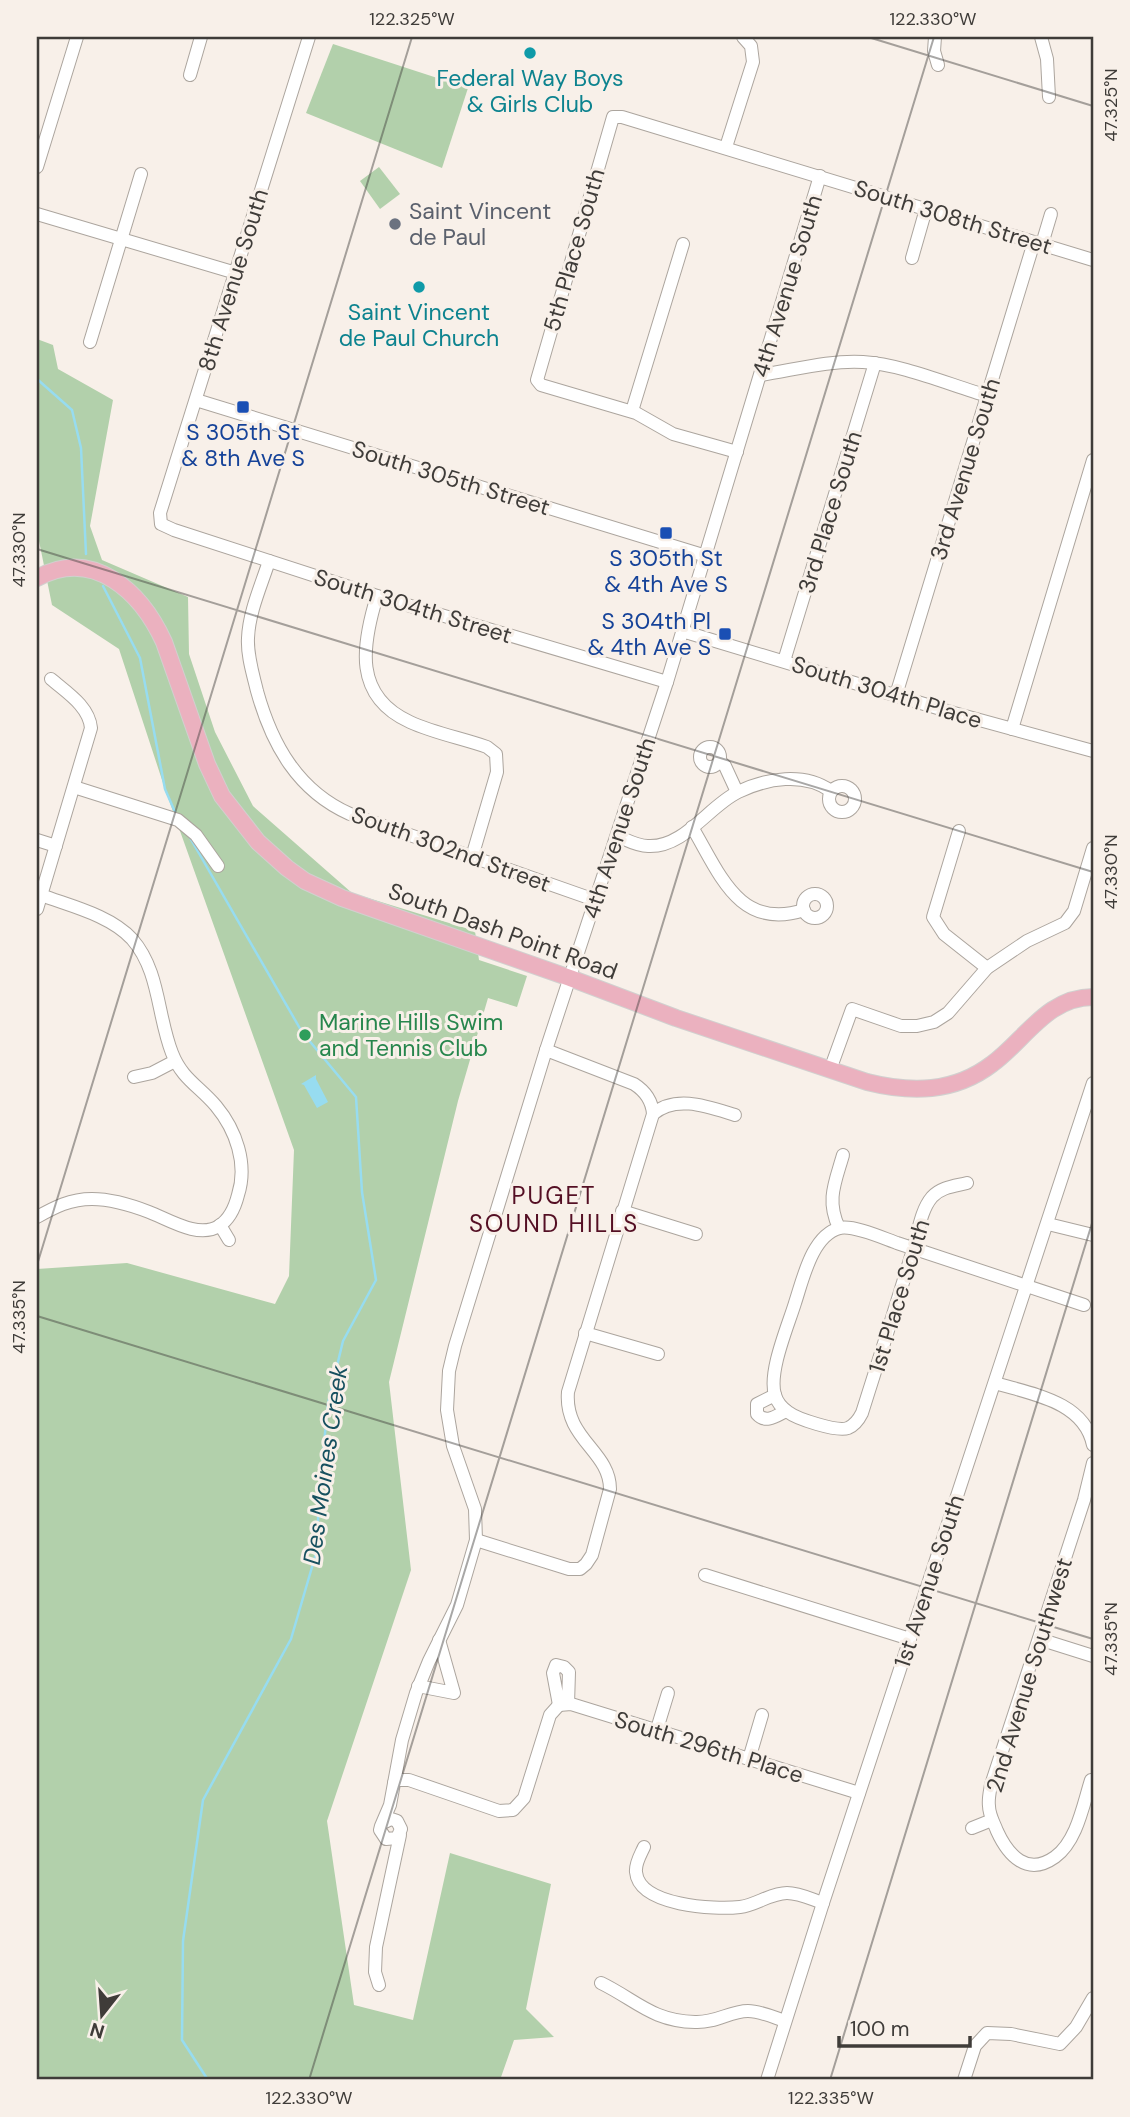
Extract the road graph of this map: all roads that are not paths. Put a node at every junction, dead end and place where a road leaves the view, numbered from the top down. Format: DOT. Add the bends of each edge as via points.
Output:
graph roads {
  1 [pos="77,37"];
  2 [pos="201,37"];
  3 [pos="309,37"];
  4 [pos="743,37"];
  5 [pos="935,37"];
  6 [pos="1041,37"];
  7 [pos="938,65"];
  8 [pos="190,75"];
  9 [pos="1049,97"];
  10 [pos="612,118"];
  11 [pos="726,147"];
  12 [pos="37,167"];
  13 [pos="141,174"];
  14 [pos="820,176"];
  15 [pos="926,209"];
  16 [pos="37,214"];
  17 [pos="1051,214"];
  18 [pos="121,239"];
  19 [pos="1038,243"];
  20 [pos="683,244"];
  21 [pos="912,258"];
  22 [pos="1093,260"];
  23 [pos="236,273"];
  24 [pos="90,342"];
  25 [pos="875,363"];
  26 [pos="761,375"];
  27 [pos="988,396"];
  28 [pos="196,400"];
  29 [pos="632,411"];
  30 [pos="737,452"];
  31 [pos="1093,460"];
  32 [pos="161,524"];
  33 [pos="706,556"];
  34 [pos="269,561"];
  35 [pos="37,578"];
  36 [pos="377,596"];
  37 [pos="682,631"];
  38 [pos="784,661"];
  39 [pos="51,679"];
  40 [pos="667,682"];
  41 [pos="896,695"];
  42 [pos="1012,729"];
  43 [pos="1093,751"];
  44 [pos="719,761"];
  45 [pos="74,787"];
  46 [pos="831,791"];
  47 [pos="737,792"];
  48 [pos="692,827"];
  49 [pos="959,831"];
  50 [pos="617,836"];
  51 [pos="37,840"];
  52 [pos="56,846"];
  53 [pos="1093,848"];
  54 [pos="472,857"];
  55 [pos="218,866"];
  56 [pos="41,895"];
  57 [pos="595,900"];
  58 [pos="37,909"];
  59 [pos="804,910"];
  60 [pos="987,968"];
  61 [pos="570,978"];
  62 [pos="1093,997"];
  63 [pos="547,1050"];
  64 [pos="175,1061"];
  65 [pos="830,1070"];
  66 [pos="134,1077"];
  67 [pos="1093,1083"];
  68 [pos="653,1114"];
  69 [pos="735,1115"];
  70 [pos="843,1154"];
  71 [pos="967,1183"];
  72 [pos="622,1211"];
  73 [pos="37,1217"];
  74 [pos="1048,1224"];
  75 [pos="220,1225"];
  76 [pos="839,1228"];
  77 [pos="696,1234"];
  78 [pos="1093,1235"];
  79 [pos="229,1240"];
  80 [pos="914,1248"];
  81 [pos="1027,1286"];
  82 [pos="1084,1305"];
  83 [pos="585,1333"];
  84 [pos="658,1354"];
  85 [pos="995,1382"];
  86 [pos="780,1403"];
  87 [pos="1093,1445"];
  88 [pos="1093,1463"];
  89 [pos="1089,1502"];
  90 [pos="476,1540"];
  91 [pos="705,1575"];
  92 [pos="910,1639"];
  93 [pos="1040,1639"];
  94 [pos="439,1640"];
  95 [pos="1093,1656"];
  96 [pos="418,1686"];
  97 [pos="668,1693"];
  98 [pos="762,1715"];
  99 [pos="657,1729"];
  100 [pos="749,1759"];
  101 [pos="1091,1780"];
  102 [pos="394,1783"];
  103 [pos="859,1793"];
  104 [pos="390,1805"];
  105 [pos="992,1820"];
  106 [pos="397,1821"];
  107 [pos="383,1823"];
  108 [pos="972,1828"];
  109 [pos="400,1835"];
  110 [pos="386,1839"];
  111 [pos="644,1847"];
  112 [pos="396,1859"];
  113 [pos="823,1903"];
  114 [pos="601,1983"];
  115 [pos="379,1985"];
  116 [pos="1093,1998"];
  117 [pos="785,2021"];
  118 [pos="768,2080"];
  119 [pos="964,2080"];
  1 -- 12 [label="street"];
  2 -- 8 [label="street"];
  3 -- 23 [label="street, 8th Avenue South"];
  4 -- 11 [label="street" via="752,48 751,68"];
  5 -- 7 [label="street"];
  6 -- 9 [label="street"];
  10 -- 11 [label="street, South 308th Street" via="619,116"];
  10 -- 29 [label="street, 5th Place South" via="537,373 543,385"];
  11 -- 14 [label="street, South 308th Street"];
  13 -- 18 [label="street"];
  14 -- 15 [label="street, South 308th Street"];
  14 -- 26 [label="street, 4th Avenue South"];
  15 -- 19 [label="street, South 308th Street"];
  15 -- 21 [label="street"];
  16 -- 18 [label="street"];
  17 -- 19 [label="street, 3rd Avenue South"];
  18 -- 23 [label="street"];
  18 -- 24 [label="street"];
  19 -- 22 [label="street, South 308th Street"];
  19 -- 27 [label="street, 3rd Avenue South"];
  20 -- 29 [label="street"];
  23 -- 28 [label="street, 8th Avenue South"];
  25 -- 26 [label="street" via="841,362"];
  25 -- 27 [label="street"];
  25 -- 38 [label="street, 3rd Place South"];
  26 -- 30 [label="street, 4th Avenue South"];
  27 -- 41 [label="street, 3rd Avenue South"];
  28 -- 32 [label="street, 8th Avenue South" via="160,513"];
  28 -- 33 [label="street, South 305th Street"];
  29 -- 30 [label="street" via="673,434"];
  30 -- 33 [label="street, 4th Avenue South"];
  31 -- 42 [label="street"];
  32 -- 34 [label="street, South 304th Street"];
  33 -- 37 [label="street, 4th Avenue South"];
  34 -- 36 [label="street, South 304th Street"];
  34 -- 54 [label="street, South 302nd Street" via="251,619 250,661 276,742 293,771 323,800 350,814"];
  35 -- 61 [label="main road, South Dash Point Road" via="63,569 94,572 111,577 138,598 164,642 222,796 246,829 286,868 342,898"];
  36 -- 40 [label="street, South 304th Street"];
  36 -- 54 [label="street" via="366,634 365,660 380,699 411,723 486,747 498,759"];
  37 -- 38 [label="street, South 304th Place"];
  37 -- 40 [label="street, 4th Avenue South"];
  38 -- 41 [label="street, South 304th Place"];
  39 -- 45 [label="street" via="83,708 91,722"];
  40 -- 50 [label="street, 4th Avenue South"];
  41 -- 42 [label="street, South 304th Place"];
  42 -- 43 [label="street, South 304th Place"];
  44 -- 47 [label="street"];
  45 -- 52 [label="street"];
  45 -- 55 [label="street" via="183,823"];
  46 -- 47 [label="street" via="790,779"];
  47 -- 48 [label="street"];
  48 -- 50 [label="street" via="670,841 648,846"];
  48 -- 59 [label="street" via="730,889 746,905 773,916"];
  49 -- 60 [label="street" via="933,917 944,934"];
  50 -- 57 [label="street, 4th Avenue South"];
  51 -- 52 [label="street"];
  52 -- 56 [label="street"];
  53 -- 60 [label="street" via="1074,911 1065,923"];
  54 -- 57 [label="street, South 302nd Street"];
  56 -- 58 [label="street"];
  56 -- 64 [label="street" via="123,931 138,947 153,976"];
  57 -- 61 [label="street, 4th Avenue South"];
  60 -- 65 [label="street" via="948,1013 934,1021 901,1026 852,1009"];
  61 -- 63 [label="street, 4th Avenue South"];
  61 -- 65 [label="main road, South Dash Point Road"];
  62 -- 65 [label="main road, South Dash Point Road" via="1070,1000 1041,1017 992,1064 959,1083 918,1090 892,1088"];
  63 -- 68 [label="street" via="637,1085 651,1101"];
  63 -- 90 [label="street, 4th Avenue South" via="449,1371 449,1427 472,1497"];
  64 -- 66 [label="street"];
  64 -- 75 [label="street" via="188,1081 216,1105 238,1147 240,1191"];
  67 -- 74 [label="street, 1st Avenue South"];
  68 -- 69 [label="street" via="678,1103"];
  68 -- 72 [label="street"];
  70 -- 76 [label="street" via="832,1200"];
  71 -- 80 [label="street, 1st Place South" via="941,1190 931,1199"];
  72 -- 77 [label="street"];
  72 -- 83 [label="street"];
  73 -- 75 [label="street" via="74,1200 102,1199 194,1229"];
  74 -- 78 [label="street"];
  74 -- 81 [label="street, 1st Avenue South"];
  75 -- 79 [label="street"];
  76 -- 80 [label="street"];
  76 -- 86 [label="street" via="824,1237 809,1263 776,1366 774,1381"];
  80 -- 81 [label="street"];
  80 -- 86 [label="street, 1st Place South" via="862,1412 850,1428 833,1428"];
  81 -- 82 [label="street"];
  81 -- 85 [label="street, 1st Avenue South"];
  83 -- 84 [label="street"];
  83 -- 90 [label="street" via="570,1383 568,1408 574,1426 605,1467 611,1483 594,1549 584,1567 573,1570"];
  85 -- 87 [label="street" via="1066,1407 1086,1425"];
  85 -- 92 [label="street, 1st Avenue South"];
  86 -- 86 [label="street" via="768,1419 757,1414 757,1404"];
  88 -- 89 [label="street, 2nd Avenue Southwest"];
  89 -- 93 [label="street, 2nd Avenue Southwest"];
  90 -- 94 [label="street, 4th Avenue South" via="457,1605"];
  91 -- 92 [label="street"];
  92 -- 103 [label="street, 1st Avenue South"];
  93 -- 95 [label="street"];
  93 -- 105 [label="street, 2nd Avenue Southwest" via="993,1777"];
  94 -- 96 [label="street, 4th Avenue South"];
  94 -- 96 [label="street" via="454,1693"];
  96 -- 102 [label="street, 4th Avenue South"];
  97 -- 99 [label="street"];
  98 -- 100 [label="street"];
  99 -- 100 [label="street, South 296th Place"];
  99 -- 102 [label="street, South 296th Place" via="564,1704 550,1715 528,1786 517,1807 508,1812 417,1782"];
  100 -- 103 [label="street, South 296th Place"];
  101 -- 105 [label="street, 2nd Avenue Southwest" via="1063,1850 1047,1861 1021,1862 1011,1856"];
  102 -- 104 [label="street, 4th Avenue South"];
  103 -- 113 [label="street, 1st Avenue South"];
  104 -- 106 [label="street"];
  104 -- 107 [label="street, 4th Avenue South"];
  105 -- 108 [label="street, 2nd Avenue Southwest"];
  106 -- 107 [label="street"];
  106 -- 109 [label="street"];
  107 -- 110 [label="street" via="381,1834"];
  109 -- 110 [label="street"];
  109 -- 112 [label="street"];
  110 -- 112 [label="street"];
  111 -- 113 [label="street" via="636,1866 638,1878 648,1891 668,1901 729,1908 788,1893"];
  112 -- 115 [label="street" via="376,1947 374,1972"];
  113 -- 117 [label="street, 1st Avenue South"];
  114 -- 117 [label="street" via="639,2007 673,2020 706,2022 748,2011"];
  116 -- 119 [label="street" via="1060,2044 987,2033 975,2046"];
  117 -- 118 [label="street, 1st Avenue South"];
}
